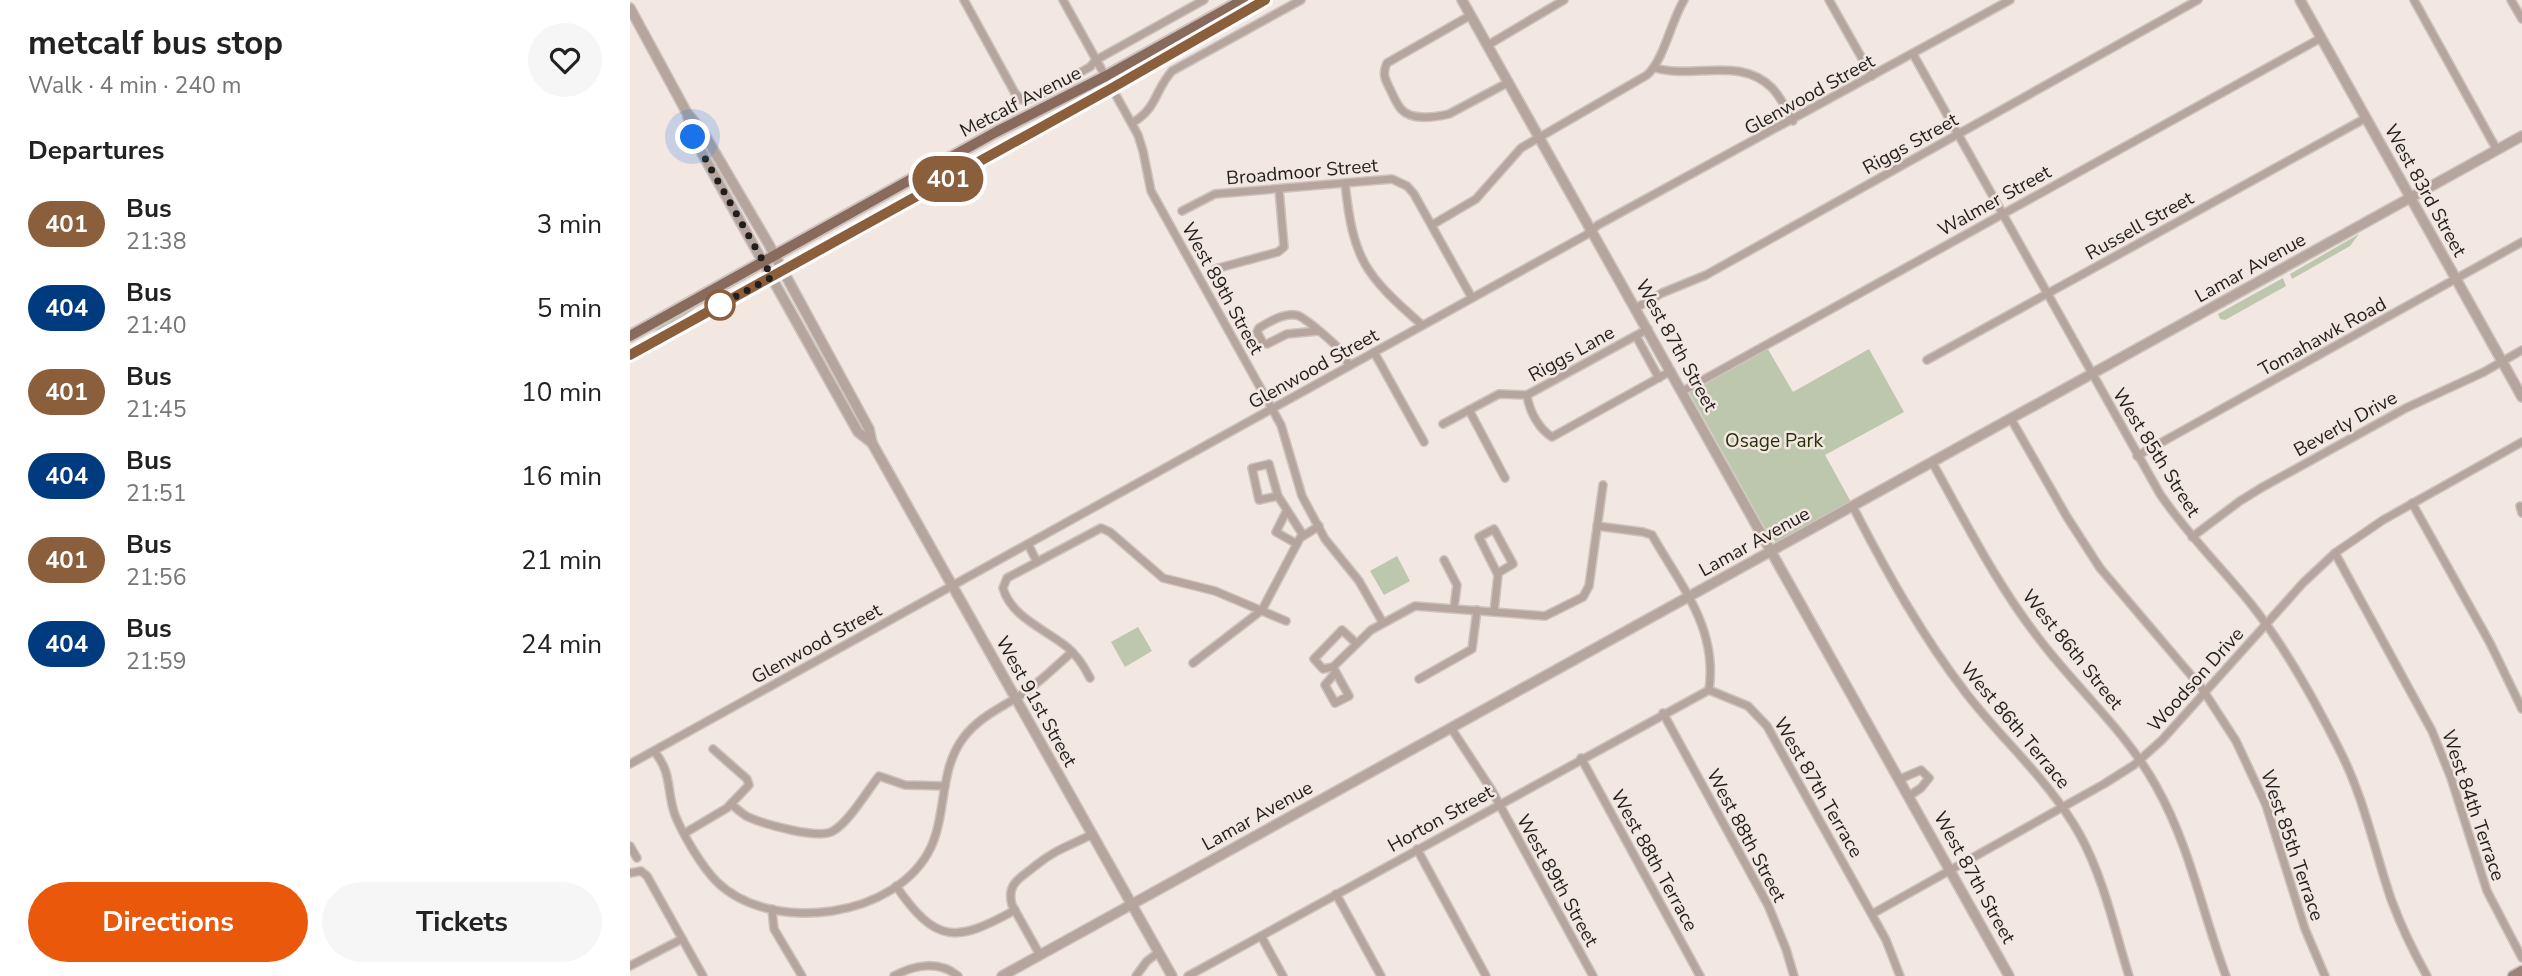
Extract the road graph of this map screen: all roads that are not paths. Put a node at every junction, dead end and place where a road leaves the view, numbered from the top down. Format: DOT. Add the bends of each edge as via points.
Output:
graph roads {
  1 [pos="964,0"];
  2 [pos="1063,0"];
  3 [pos="1204,0"];
  4 [pos="1243,0"];
  5 [pos="1265,0"];
  6 [pos="1301,0"];
  7 [pos="1463,0"];
  8 [pos="1564,0"];
  9 [pos="1684,0"];
  10 [pos="1829,0"];
  11 [pos="2010,0"];
  12 [pos="2198,0"];
  13 [pos="2300,0"];
  14 [pos="2414,0"];
  15 [pos="2511,0"];
  16 [pos="630,8"];
  17 [pos="1471,15"];
  18 [pos="2522,19"];
  19 [pos="2321,38"];
  20 [pos="1488,45"];
  21 [pos="1913,54"];
  22 [pos="1097,60"];
  23 [pos="1655,68"];
  24 [pos="1106,76"];
  25 [pos="1872,76"];
  26 [pos="1508,82"];
  27 [pos="1112,88"];
  28 [pos="687,113"];
  29 [pos="2366,118"];
  30 [pos="1793,121"];
  31 [pos="1132,123"];
  32 [pos="1957,135"];
  33 [pos="1539,136"];
  34 [pos="2522,136"];
  35 [pos="2497,150"];
  36 [pos="1345,183"];
  37 [pos="1279,189"];
  38 [pos="2410,198"];
  39 [pos="1182,211"];
  40 [pos="2002,213"];
  41 [pos="1432,225"];
  42 [pos="1592,230"];
  43 [pos="2522,242"];
  44 [pos="775,256"];
  45 [pos="763,262"];
  46 [pos="1215,269"];
  47 [pos="783,271"];
  48 [pos="772,277"];
  49 [pos="2456,279"];
  50 [pos="2047,294"];
  51 [pos="1472,298"];
  52 [pos="1636,308"];
  53 [pos="1422,325"];
  54 [pos="1648,329"];
  55 [pos="1318,331"];
  56 [pos="635,333"];
  57 [pos="1636,336"];
  58 [pos="648,345"];
  59 [pos="2522,350"];
  60 [pos="1374,352"];
  61 [pos="814,354"];
  62 [pos="630,355"];
  63 [pos="1927,360"];
  64 [pos="2502,362"];
  65 [pos="1349,366"];
  66 [pos="1671,371"];
  67 [pos="2091,374"];
  68 [pos="1659,378"];
  69 [pos="843,379"];
  70 [pos="833,387"];
  71 [pos="1683,391"];
  72 [pos="1527,395"];
  73 [pos="2522,397"];
  74 [pos="1272,408"];
  75 [pos="1469,410"];
  76 [pos="2011,419"];
  77 [pos="866,423"];
  78 [pos="1443,424"];
  79 [pos="1424,442"];
  80 [pos="2522,442"];
  81 [pos="872,443"];
  82 [pos="2137,456"];
  83 [pos="1932,462"];
  84 [pos="1505,478"];
  85 [pos="1602,485"];
  86 [pos="1278,496"];
  87 [pos="2412,503"];
  88 [pos="1853,507"];
  89 [pos="1287,510"];
  90 [pos="1319,526"];
  91 [pos="1597,526"];
  92 [pos="1303,535"];
  93 [pos="2192,537"];
  94 [pos="1028,544"];
  95 [pos="1297,544"];
  96 [pos="1772,550"];
  97 [pos="2335,553"];
  98 [pos="1444,560"];
  99 [pos="1037,562"];
  100 [pos="1498,573"];
  101 [pos="953,585"];
  102 [pos="1688,597"];
  103 [pos="1454,608"];
  104 [pos="1262,610"];
  105 [pos="1477,610"];
  106 [pos="1494,612"];
  107 [pos="1286,621"];
  108 [pos="1383,623"];
  109 [pos="2266,624"];
  110 [pos="1356,643"];
  111 [pos="1072,652"];
  112 [pos="1193,663"];
  113 [pos="1090,678"];
  114 [pos="1419,679"];
  115 [pos="1709,690"];
  116 [pos="2205,694"];
  117 [pos="1016,698"];
  118 [pos="2522,709"];
  119 [pos="1663,713"];
  120 [pos="1451,728"];
  121 [pos="713,749"];
  122 [pos="653,751"];
  123 [pos="1581,758"];
  124 [pos="2140,760"];
  125 [pos="631,762"];
  126 [pos="1900,779"];
  127 [pos="945,786"];
  128 [pos="1909,796"];
  129 [pos="731,804"];
  130 [pos="1499,804"];
  131 [pos="2063,808"];
  132 [pos="685,833"];
  133 [pos="1093,834"];
  134 [pos="630,846"];
  135 [pos="1417,849"];
  136 [pos="637,859"];
  137 [pos="1951,870"];
  138 [pos="630,873"];
  139 [pos="896,886"];
  140 [pos="1336,894"];
  141 [pos="1132,904"];
  142 [pos="772,909"];
  143 [pos="1015,910"];
  144 [pos="1872,914"];
  145 [pos="1261,936"];
  146 [pos="682,939"];
  147 [pos="1159,952"];
  148 [pos="1040,955"];
  149 [pos="2522,958"];
  150 [pos="630,966"];
  151 [pos="2522,971"];
  152 [pos="703,976"];
  153 [pos="803,976"];
  154 [pos="894,976"];
  155 [pos="958,976"];
  156 [pos="1002,976"];
  157 [pos="1136,976"];
  158 [pos="1172,976"];
  159 [pos="1188,976"];
  160 [pos="1283,976"];
  161 [pos="1381,976"];
  162 [pos="1486,976"];
  163 [pos="1593,976"];
  164 [pos="1700,976"];
  165 [pos="1794,976"];
  166 [pos="1900,976"];
  167 [pos="2009,976"];
  168 [pos="2129,976"];
  169 [pos="2226,976"];
  170 [pos="2325,976"];
  171 [pos="2427,976"];
  172 [pos="2513,976"];
  1 -- 22 [label="street" via="1022,100 1036,97"];
  2 -- 22 [label="street, West 89th Street"];
  3 -- 22 [label="street"];
  4 -- 24 [label="main road, Metcalf Avenue"];
  5 -- 27 [label="main road, Metcalf Avenue"];
  6 -- 31 [label="street" via="1172,71 1147,113"];
  7 -- 17 [label="street, West 87th Street"];
  8 -- 20 [label="street"];
  9 -- 23 [label="street"];
  10 -- 25 [label="street"];
  11 -- 21 [label="street, Glenwood Street"];
  12 -- 32 [label="street, Riggs Street"];
  13 -- 19 [label="street, West 83rd Street"];
  14 -- 35 [label="street"];
  15 -- 18 [label="street"];
  16 -- 28 [label="street, West 91st Street"];
  17 -- 20 [label="street, West 87th Street"];
  17 -- 26 [label="street" via="1387,63 1383,73 1401,110 1449,114"];
  19 -- 29 [label="street, West 83rd Street"];
  19 -- 40 [label="street, Walmer Street"];
  20 -- 26 [label="street, West 87th Street"];
  21 -- 25 [label="street, Glenwood Street"];
  21 -- 32 [label="street, West 85th Street"];
  22 -- 24 [label="street, West 89th Street"];
  23 -- 30 [label="street" via="1752,74 1775,90"];
  23 -- 33 [label="street"];
  24 -- 27 [label="street, West 89th Street"];
  24 -- 44 [label="main road, Metcalf Avenue"];
  25 -- 30 [label="street, Glenwood Street"];
  26 -- 33 [label="street, West 87th Street"];
  27 -- 31 [label="street, West 89th Street"];
  27 -- 47 [label="main road, Metcalf Avenue"];
  28 -- 44 [label="street, West 91st Street" via="709,142"];
  28 -- 45 [label="street, West 91st Street" via="693,137"];
  29 -- 38 [label="street, West 83rd Street"];
  29 -- 50 [label="street, Russell Street"];
  30 -- 42 [label="street, Glenwood Street"];
  31 -- 74 [label="street, West 89th Street" via="1150,191"];
  32 -- 40 [label="street, West 85th Street"];
  32 -- 52 [label="street, Riggs Street" via="1706,275"];
  33 -- 41 [label="street" via="1513,155 1476,199"];
  33 -- 42 [label="street, West 87th Street"];
  34 -- 35 [label="street, Lamar Avenue"];
  35 -- 38 [label="street, Lamar Avenue"];
  36 -- 37 [label="street, Broadmoor Street"];
  36 -- 41 [label="street, Broadmoor Street" via="1399,181 1413,192"];
  36 -- 53 [label="street" via="1352,232 1363,262 1380,286"];
  37 -- 39 [label="street, Broadmoor Street" via="1214,194"];
  37 -- 46 [label="street" via="1284,247"];
  38 -- 49 [label="street, West 83rd Street"];
  38 -- 67 [label="street, Lamar Avenue"];
  40 -- 50 [label="street, West 85th Street"];
  40 -- 71 [label="street, Walmer Street"];
  41 -- 51 [label="street"];
  42 -- 51 [label="street, Glenwood Street"];
  42 -- 52 [label="street, West 87th Street"];
  43 -- 49 [label="street, Tomahawk Road"];
  44 -- 45 [label="main road, Metcalf Avenue"];
  44 -- 47 [label="street, West 91st Street"];
  45 -- 48 [label="street, West 91st Street"];
  45 -- 56 [label="main road, Metcalf Avenue"];
  47 -- 48 [label="main road, Metcalf Avenue"];
  47 -- 69 [label="street, West 91st Street"];
  48 -- 58 [label="main road, Metcalf Avenue"];
  48 -- 61 [label="street, West 91st Street"];
  49 -- 64 [label="street, West 83rd Street"];
  49 -- 82 [label="street, Tomahawk Road"];
  50 -- 63 [label="street, Russell Street"];
  50 -- 67 [label="street, West 85th Street"];
  51 -- 53 [label="street, Glenwood Street"];
  52 -- 54 [label="street, West 87th Street"];
  53 -- 60 [label="street, Glenwood Street"];
  54 -- 57 [label="street, Riggs Lane"];
  54 -- 66 [label="street, West 87th Street"];
  55 -- 55 [label="street" via="1294,315 1275,319 1257,332 1267,344 1287,334"];
  55 -- 65 [label="street" via="1340,350"];
  56 -- 58 [label="main road"];
  57 -- 68 [label="street"];
  57 -- 72 [label="street, Riggs Lane"];
  58 -- 62 [label="main road, Metcalf Avenue"];
  59 -- 64 [label="street, Beverly Drive"];
  60 -- 65 [label="street, Glenwood Street"];
  60 -- 79 [label="street"];
  61 -- 69 [label="street" via="835,382"];
  61 -- 70 [label="street, West 91st Street"];
  64 -- 73 [label="street, West 83rd Street"];
  64 -- 93 [label="street, Beverly Drive" via="2306,462 2239,501"];
  65 -- 74 [label="street, Glenwood Street"];
  66 -- 68 [label="street"];
  66 -- 71 [label="street, West 87th Street"];
  67 -- 76 [label="street, Lamar Avenue"];
  67 -- 82 [label="street, West 85th Street"];
  68 -- 72 [label="street" via="1552,437 1543,431"];
  69 -- 77 [label="street, West 91st Street"];
  70 -- 77 [label="street" via="840,387"];
  70 -- 81 [label="street, West 91st Street" via="858,432"];
  71 -- 96 [label="street, West 87th Street"];
  72 -- 75 [label="street, Riggs Lane" via="1499,394"];
  74 -- 90 [label="street, West 89th Street" via="1284,430 1298,489"];
  74 -- 94 [label="street, Glenwood Street"];
  75 -- 78 [label="street"];
  75 -- 84 [label="street"];
  76 -- 83 [label="street, Lamar Avenue"];
  76 -- 116 [label="street, West 85th Terrace" via="2099,568"];
  77 -- 81 [label="street, West 91st Street"];
  80 -- 87 [label="street, Woodson Drive"];
  81 -- 101 [label="street, West 91st Street"];
  82 -- 93 [label="street, West 85th Street"];
  83 -- 88 [label="street, Lamar Avenue"];
  83 -- 124 [label="street, West 86th Street" via="2017,609"];
  85 -- 91 [label="street"];
  86 -- 86 [label="street" via="1269,464 1252,468 1259,500"];
  86 -- 89 [label="street"];
  87 -- 97 [label="street, Woodson Drive"];
  87 -- 118 [label="street"];
  88 -- 96 [label="street, Lamar Avenue"];
  88 -- 131 [label="street, West 86th Terrace" via="1943,662"];
  89 -- 92 [label="street"];
  89 -- 95 [label="street" via="1276,532"];
  90 -- 92 [label="street"];
  90 -- 108 [label="street, West 89th Street"];
  91 -- 102 [label="street" via="1651,535"];
  91 -- 106 [label="street" via="1590,586 1583,597 1545,616"];
  92 -- 95 [label="street"];
  93 -- 109 [label="street, West 85th Street"];
  94 -- 99 [label="street"];
  94 -- 101 [label="street, Glenwood Street"];
  95 -- 104 [label="street"];
  96 -- 102 [label="street, Lamar Avenue"];
  96 -- 126 [label="street, West 87th Street"];
  97 -- 109 [label="street, Woodson Drive"];
  97 -- 149 [label="street, West 84th Terrace" via="2432,731 2487,891"];
  98 -- 103 [label="street" via="1457,585"];
  99 -- 104 [label="street, West 91st Street" via="1104,528 1160,576"];
  99 -- 111 [label="street, West 91st Street" via="1007,578 1003,592 1016,611"];
  100 -- 100 [label="street" via="1479,537 1494,529 1513,564"];
  100 -- 106 [label="street"];
  101 -- 117 [label="street, West 91st Street"];
  101 -- 122 [label="street, Glenwood Street"];
  102 -- 115 [label="street" via="1708,640"];
  102 -- 120 [label="street, Lamar Avenue"];
  103 -- 105 [label="street"];
  103 -- 108 [label="street" via="1415,606"];
  104 -- 107 [label="street, West 91st Street"];
  104 -- 112 [label="street"];
  105 -- 106 [label="street"];
  105 -- 114 [label="street" via="1472,649"];
  108 -- 110 [label="street"];
  109 -- 116 [label="street, Woodson Drive"];
  109 -- 171 [label="street, West 85th Street" via="2349,769 2391,900"];
  110 -- 110 [label="street" via="1335,669 1324,669 1314,659 1342,630"];
  111 -- 113 [label="street, West 91st Street"];
  111 -- 117 [label="street"];
  115 -- 119 [label="street, Horton Street"];
  115 -- 144 [label="street, West 87th Terrace" via="1748,706 1767,726"];
  116 -- 124 [label="street, Woodson Drive"];
  116 -- 170 [label="street, West 85th Terrace" via="2236,741 2266,805 2305,929"];
  117 -- 127 [label="street" via="982,718 962,739"];
  117 -- 133 [label="street, West 91st Street"];
  119 -- 123 [label="street, Horton Street"];
  119 -- 165 [label="street, West 88th Street" via="1768,905"];
  120 -- 130 [label="street, West 89th Street"];
  120 -- 141 [label="street, Lamar Avenue"];
  121 -- 129 [label="street" via="749,785"];
  122 -- 125 [label="street, Glenwood Street"];
  122 -- 132 [label="street" via="667,773 675,815"];
  123 -- 130 [label="street, Horton Street"];
  123 -- 164 [label="street, West 88th Terrace"];
  124 -- 131 [label="street, Woodson Drive"];
  124 -- 169 [label="street, West 86th Street" via="2179,833"];
  126 -- 128 [label="street, West 87th Street"];
  126 -- 128 [label="street" via="1921,770 1928,778"];
  127 -- 129 [label="street" via="905,785 879,776 842,823 823,835 747,816"];
  127 -- 139 [label="street" via="931,847 916,869"];
  128 -- 137 [label="street, West 87th Street"];
  129 -- 132 [label="street"];
  130 -- 135 [label="street, Horton Street"];
  130 -- 163 [label="street, West 89th Street"];
  131 -- 137 [label="street, Woodson Drive"];
  131 -- 168 [label="street, West 86th Terrace" via="2101,884"];
  132 -- 142 [label="street" via="721,886"];
  133 -- 141 [label="street, West 91st Street"];
  133 -- 143 [label="street" via="1054,851 1018,877 1010,895"];
  134 -- 136 [label="street"];
  135 -- 140 [label="street, Horton Street"];
  135 -- 162 [label="street"];
  137 -- 144 [label="street, Woodson Drive"];
  137 -- 167 [label="street, West 87th Street"];
  138 -- 146 [label="street" via="641,871 647,876"];
  139 -- 142 [label="street" via="839,910"];
  139 -- 143 [label="street" via="918,915 952,933 970,932"];
  140 -- 145 [label="street, Horton Street"];
  140 -- 161 [label="street"];
  141 -- 147 [label="street, West 91st Street"];
  141 -- 148 [label="street, Lamar Avenue"];
  142 -- 153 [label="street" via="774,929"];
  143 -- 148 [label="street"];
  144 -- 166 [label="street, West 87th Terrace"];
  145 -- 159 [label="street, Horton Street"];
  145 -- 160 [label="street"];
  146 -- 150 [label="street"];
  146 -- 152 [label="street"];
  147 -- 157 [label="street"];
  147 -- 158 [label="street, West 91st Street"];
  148 -- 156 [label="street, Lamar Avenue"];
  151 -- 172 [label="main road"];
  154 -- 155 [label="street" via="933,965"];
}
